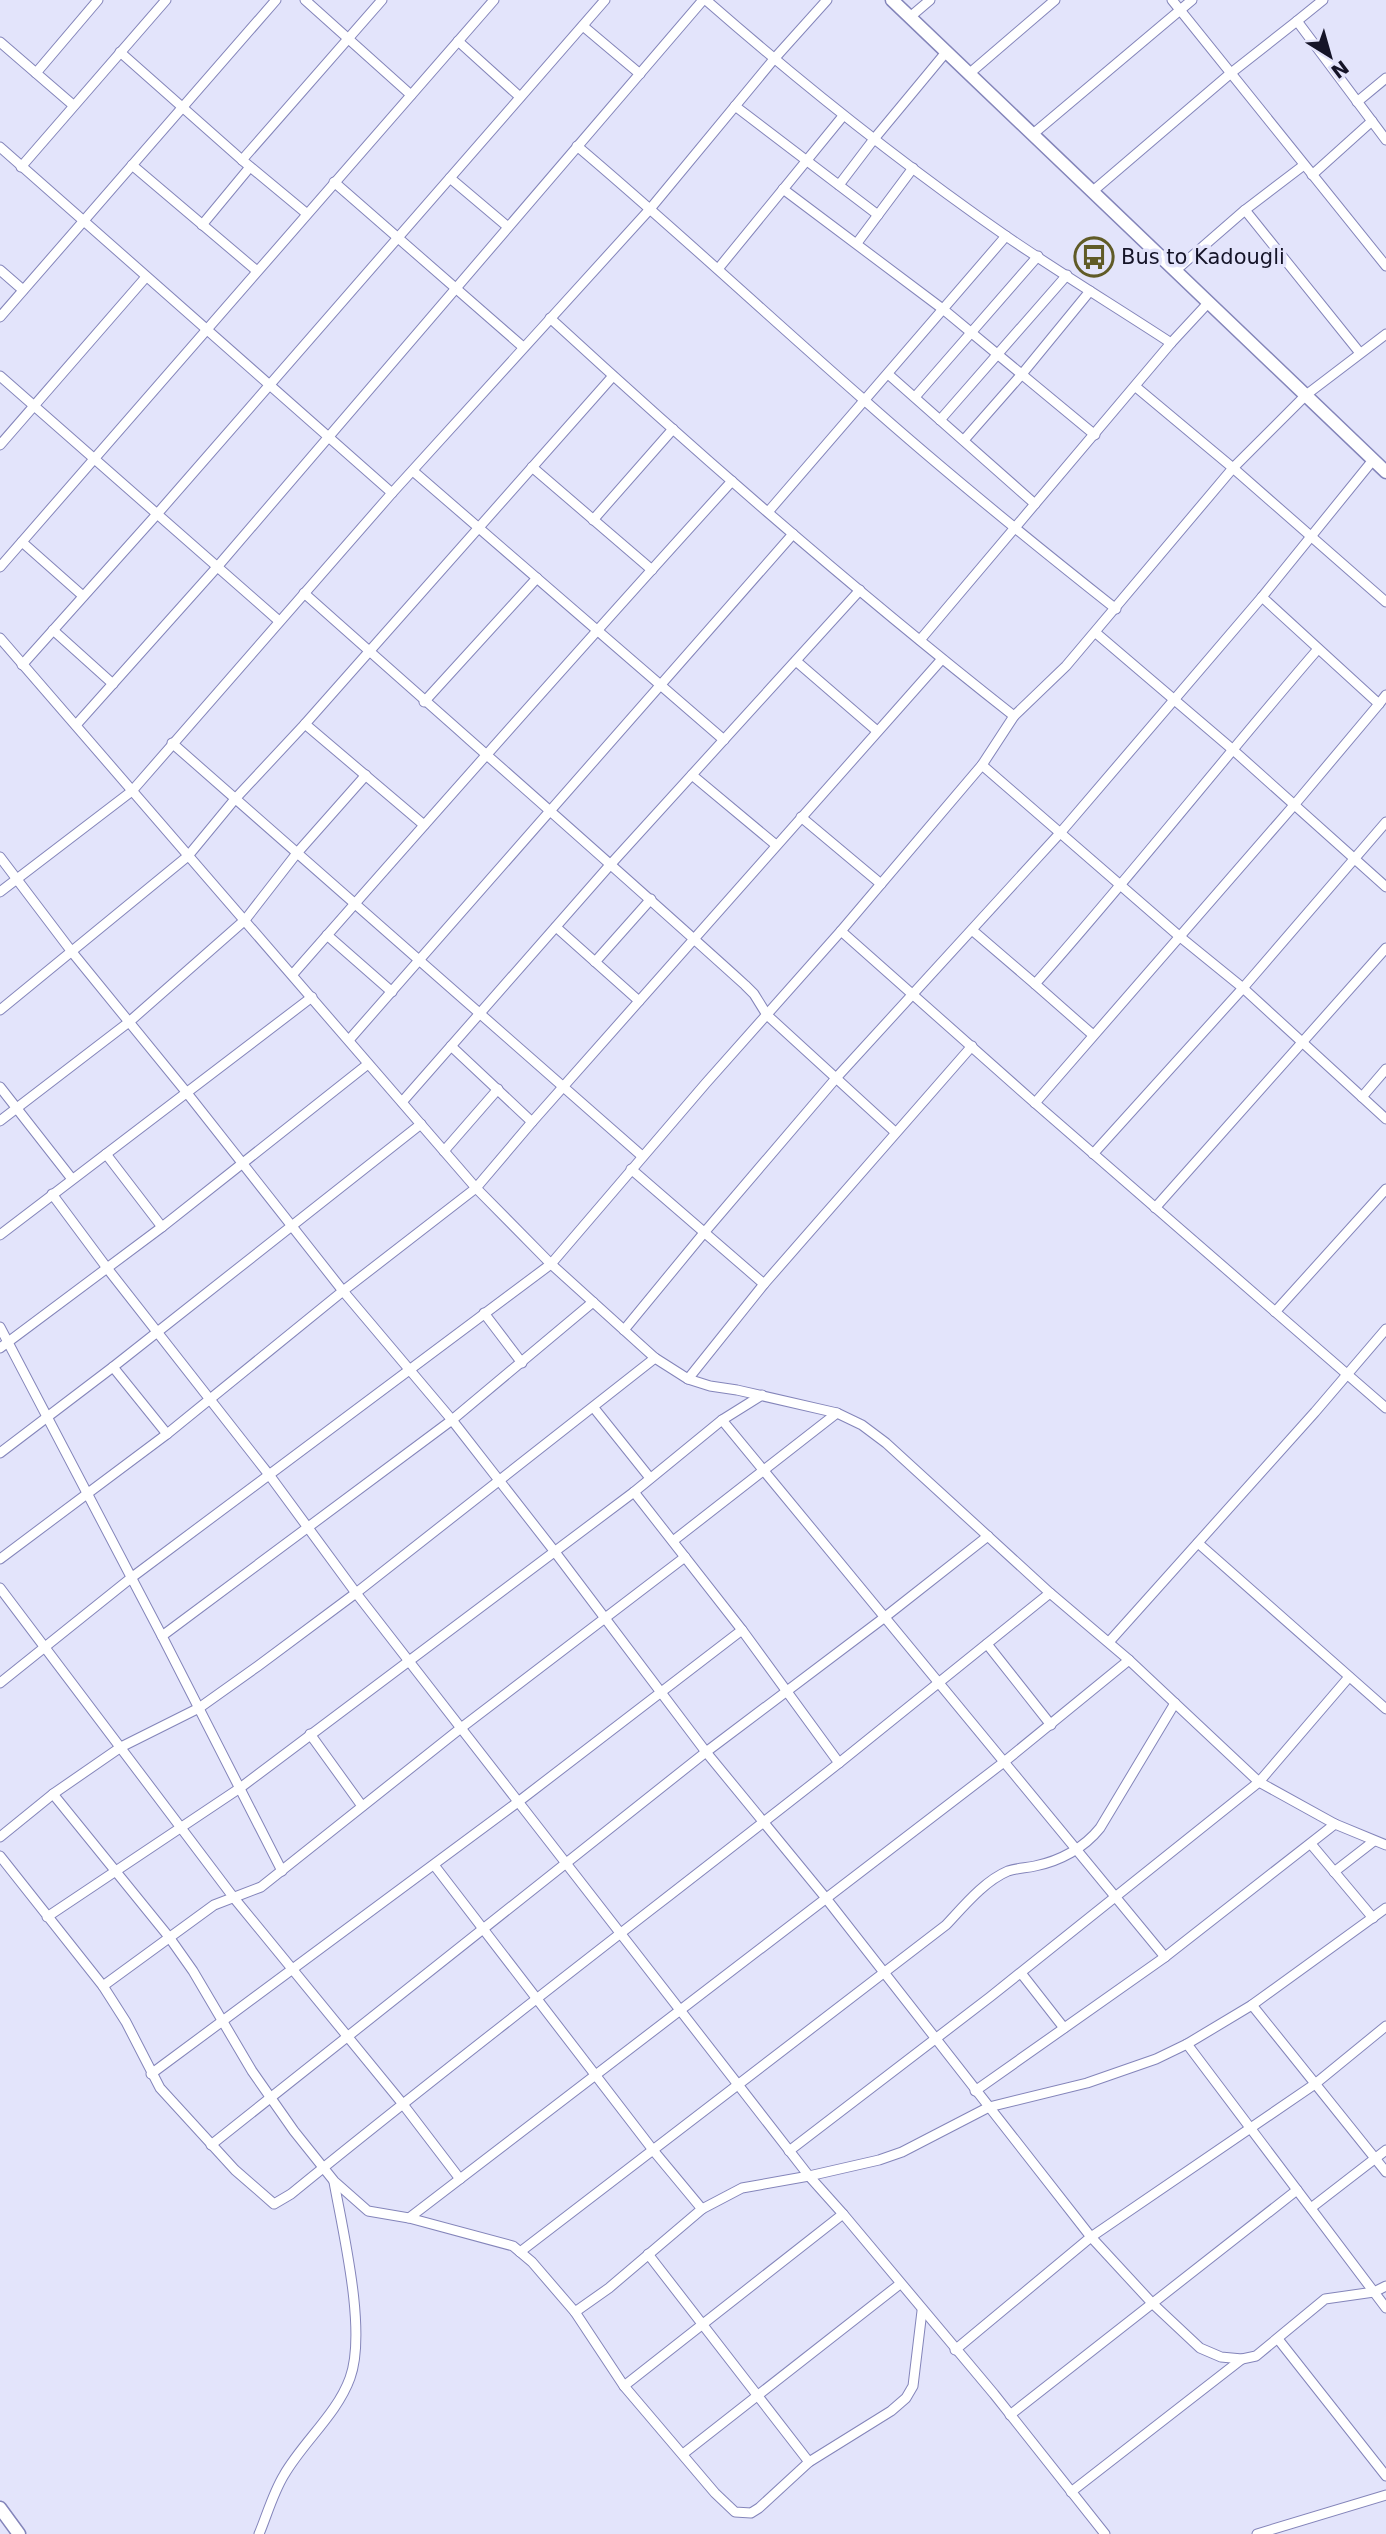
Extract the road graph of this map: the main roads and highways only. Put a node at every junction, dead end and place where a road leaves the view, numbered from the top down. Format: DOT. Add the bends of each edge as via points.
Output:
graph roads {
  1 [pos="892,0"];
  2 [pos="1386,472"];
  3 [pos="0,2508"];
  4 [pos="19,2534"];
  1 -- 2 [label="main road"];
  3 -- 4 [label="main road"];
}
